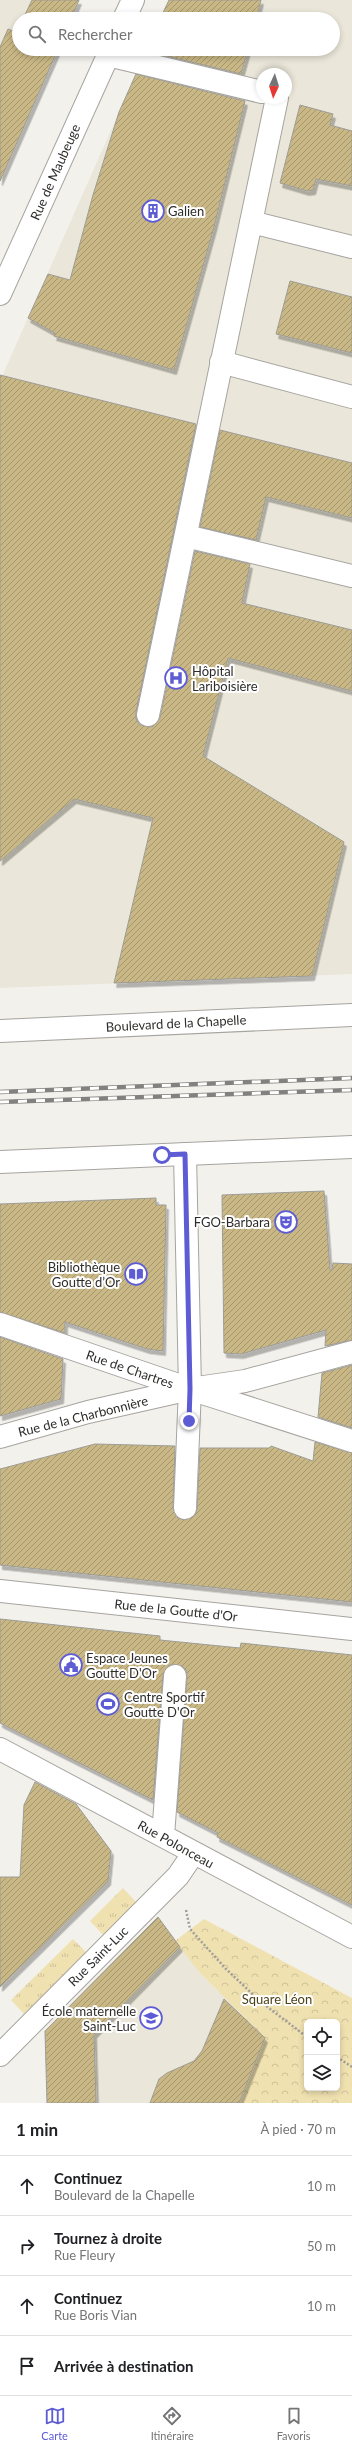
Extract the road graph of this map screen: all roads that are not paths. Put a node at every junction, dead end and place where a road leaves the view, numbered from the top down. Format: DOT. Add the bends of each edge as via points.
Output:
graph roads {
  1 [pos="133,0"];
  2 [pos="127,12"];
  3 [pos="107,56"];
  4 [pos="124,56"];
  5 [pos="256,90"];
  6 [pos="276,104"];
  7 [pos="251,222"];
  8 [pos="352,247"];
  9 [pos="0,294"];
  10 [pos="220,362"];
  11 [pos="352,397"];
  12 [pos="186,536"];
  13 [pos="352,576"];
  14 [pos="148,715"];
  15 [pos="352,1015"];
  16 [pos="0,1031"];
  17 [pos="352,1147"];
  18 [pos="185,1154"];
  19 [pos="0,1162"];
  20 [pos="0,1324"];
  21 [pos="352,1352"];
  22 [pos="190,1389"];
  23 [pos="0,1437"];
  24 [pos="352,1441"];
  25 [pos="185,1508"];
  26 [pos="0,1591"];
  27 [pos="352,1629"];
  28 [pos="175,1676"];
  29 [pos="0,1749"];
  30 [pos="163,1836"];
  31 [pos="193,1854"];
  32 [pos="352,1937"];
  33 [pos="0,2055"];
  1 -- 2 [label="street"];
  3 -- 9 [label="street, Rue de Maubeuge"];
  4 -- 5 [label="street"];
  6 -- 7 [label="street"];
  7 -- 8 [label="street"];
  7 -- 10 [label="street"];
  10 -- 11 [label="street"];
  10 -- 12 [label="street"];
  12 -- 13 [label="street"];
  12 -- 14 [label="street"];
  15 -- 16 [label="street, Boulevard de la Chapelle"];
  17 -- 18 [label="street"];
  18 -- 19 [label="street"];
  18 -- 22 [label="street"];
  20 -- 22 [label="street, Rue de Chartres"];
  21 -- 22 [label="street, Rue de la Charbonnière" via="245,1381"];
  22 -- 23 [label="street, Rue de la Charbonnière" via="88,1412"];
  22 -- 24 [label="street, Rue de Chartres"];
  22 -- 25 [label="street"];
  26 -- 27 [label="street, Rue de la Goutte d'Or"];
  28 -- 30 [label="street"];
  29 -- 30 [label="street, Rue Polonceau"];
  30 -- 31 [label="street, Rue Polonceau"];
  31 -- 32 [label="street, Rue Polonceau"];
  31 -- 33 [label="street, Rue Saint-Luc" via="178,1876"];
}
